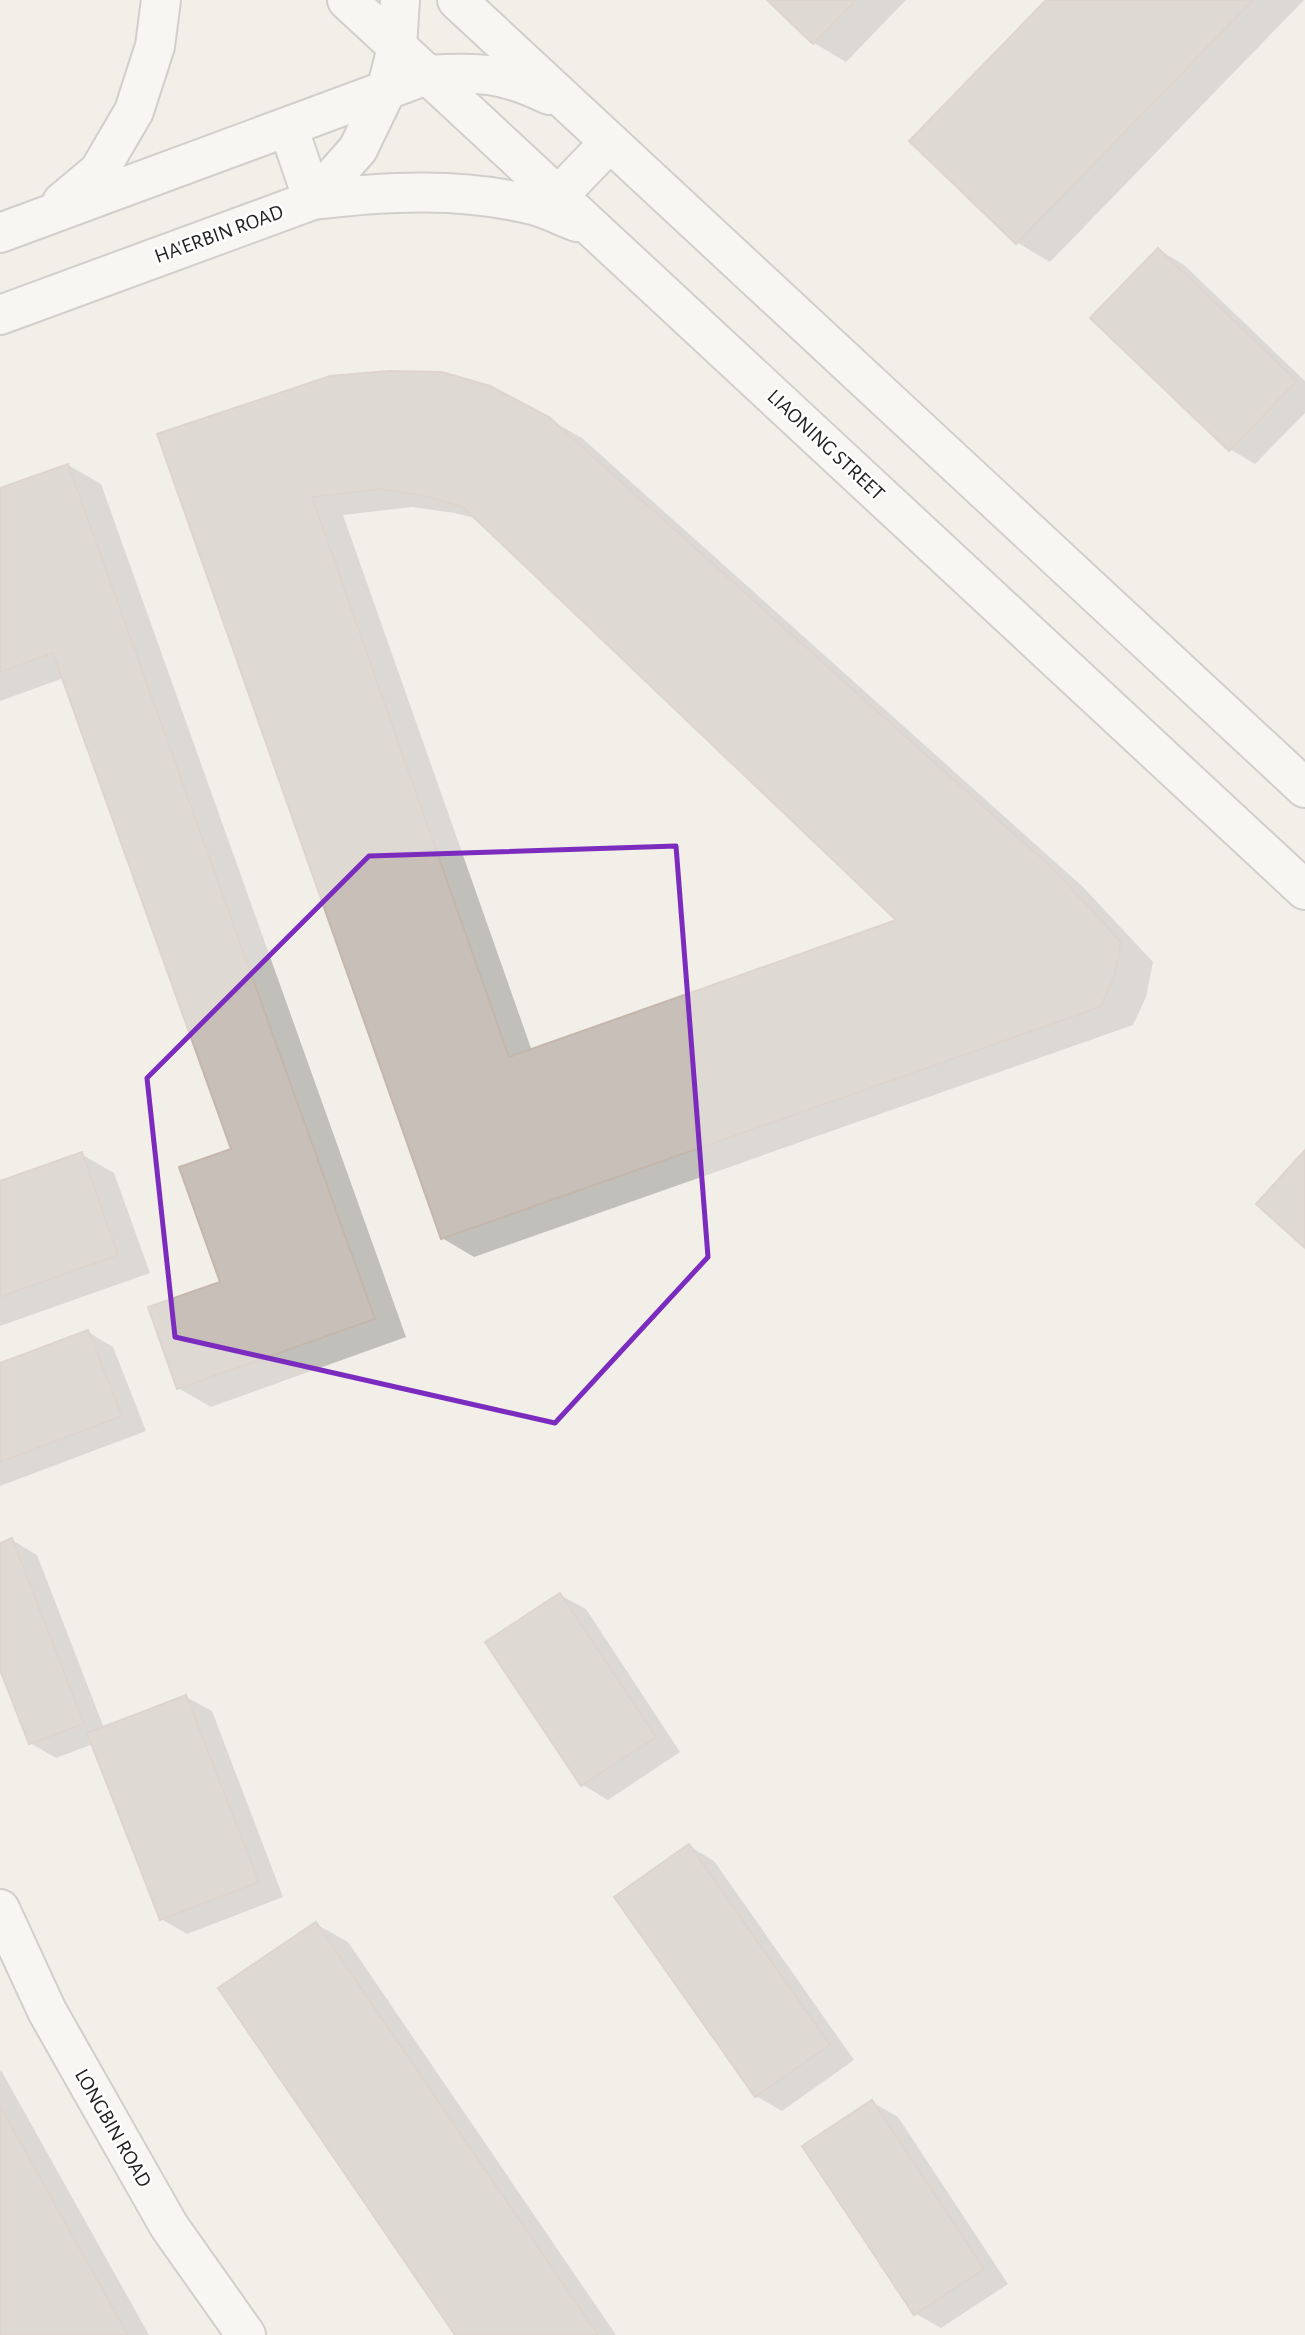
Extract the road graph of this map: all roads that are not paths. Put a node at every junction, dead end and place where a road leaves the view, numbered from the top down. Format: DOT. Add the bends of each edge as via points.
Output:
graph roads {
  1 [pos="161,0"];
  2 [pos="347,0"];
  3 [pos="400,0"];
  4 [pos="457,0"];
  5 [pos="397,47"];
  6 [pos="427,75"];
  7 [pos="386,91"];
  8 [pos="570,105"];
  9 [pos="288,127"];
  10 [pos="610,142"];
  11 [pos="558,196"];
  12 [pos="313,200"];
  13 [pos="43,217"];
  14 [pos="592,228"];
  15 [pos="0,233"];
  16 [pos="0,315"];
  17 [pos="1305,788"];
  18 [pos="1305,890"];
  19 [pos="0,1909"];
  20 [pos="246,2335"];
  1 -- 13 [label="street" via="155,46 134,111 99,171"];
  2 -- 5 [label="street, LIAONING STREET"];
  3 -- 5 [label="street, HA'ERBIN ROAD"];
  4 -- 8 [label="street"];
  5 -- 6 [label="street, LIAONING STREET"];
  5 -- 7 [label="street, HA'ERBIN ROAD"];
  6 -- 7 [label="street"];
  6 -- 8 [label="street" via="477,72 522,81"];
  6 -- 11 [label="street, LIAONING STREET"];
  7 -- 9 [label="street"];
  7 -- 12 [label="street, HA'ERBIN ROAD" via="358,149"];
  8 -- 10 [label="street"];
  9 -- 12 [label="street"];
  9 -- 13 [label="street"];
  10 -- 11 [label="street"];
  10 -- 17 [label="street"];
  11 -- 14 [label="street, LIAONING STREET"];
  12 -- 14 [label="street" via="372,193 485,197 537,207"];
  12 -- 16 [label="street, HA'ERBIN ROAD"];
  13 -- 15 [label="street"];
  14 -- 18 [label="street, LIAONING STREET"];
  19 -- 20 [label="street, LONGBIN ROAD" via="47,2011 169,2226"];
}
